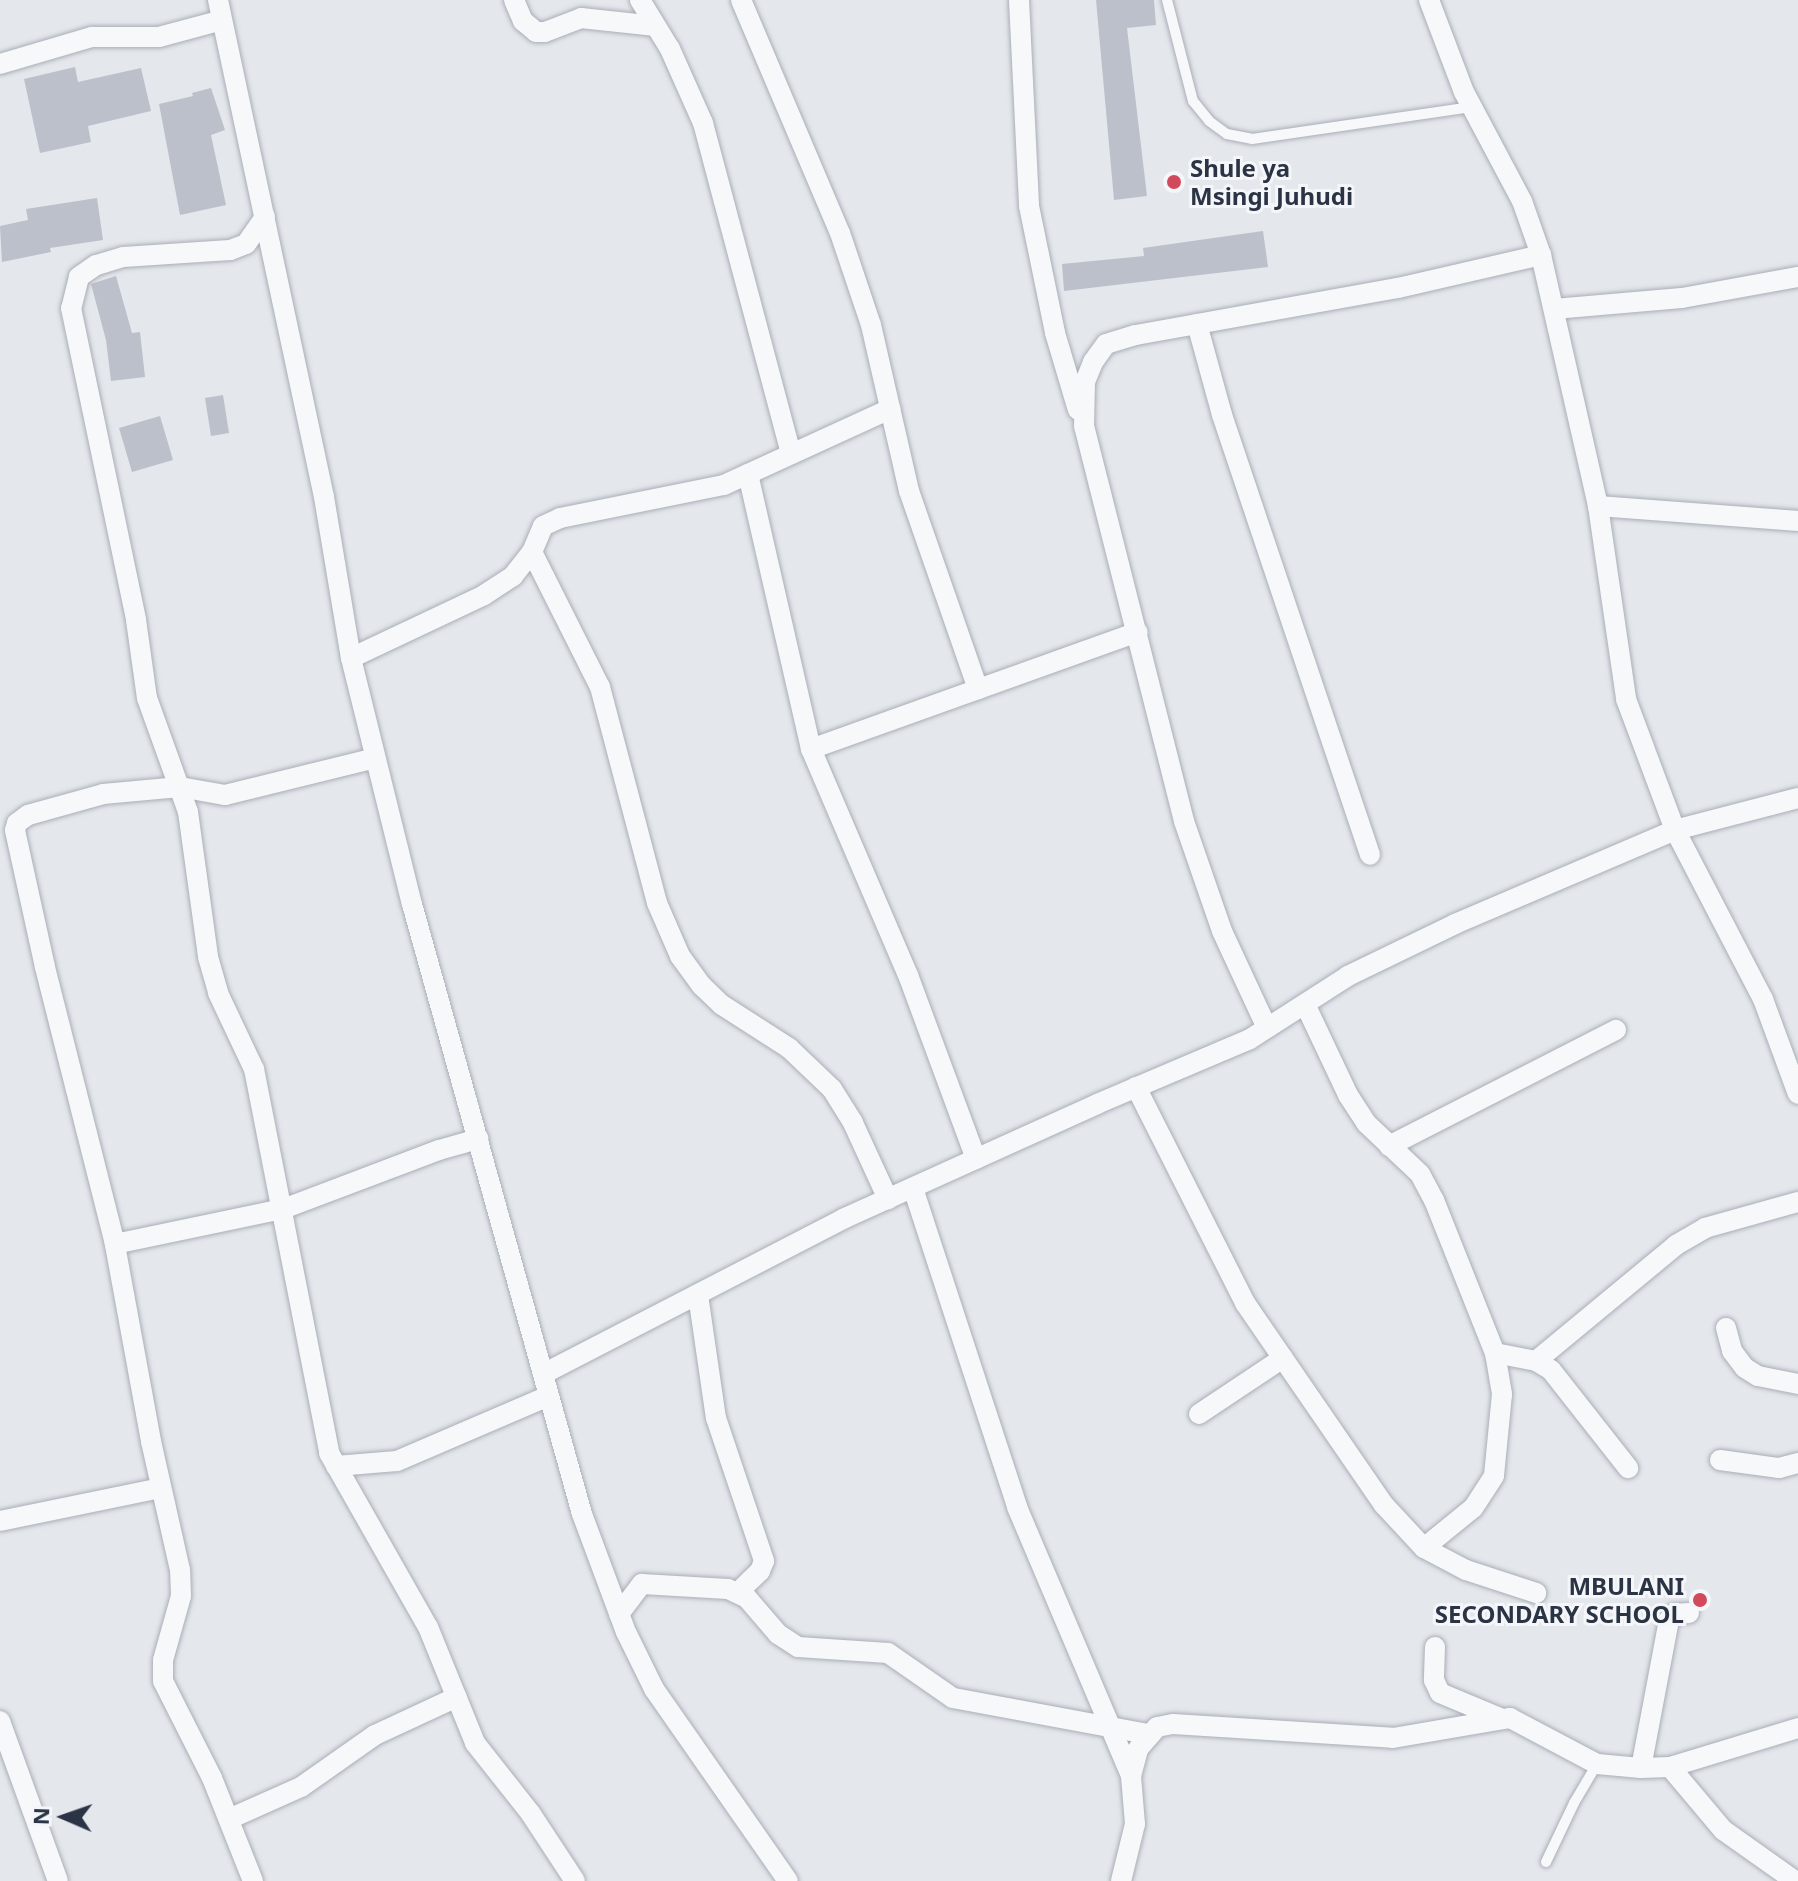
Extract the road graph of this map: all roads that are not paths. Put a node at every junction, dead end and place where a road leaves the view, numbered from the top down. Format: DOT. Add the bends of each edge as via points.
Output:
graph roads {
  1 [pos="514,0"];
  2 [pos="640,0"];
  3 [pos="741,0"];
  4 [pos="1019,0"];
  5 [pos="1167,0"];
  6 [pos="1429,0"];
  7 [pos="220,10"];
  8 [pos="656,26"];
  9 [pos="0,64"];
  10 [pos="1472,107"];
  11 [pos="265,217"];
  12 [pos="1541,255"];
  13 [pos="1798,277"];
  14 [pos="1554,309"];
  15 [pos="1197,324"];
  16 [pos="890,409"];
  17 [pos="1084,426"];
  18 [pos="791,454"];
  19 [pos="748,474"];
  20 [pos="1598,506"];
  21 [pos="1798,521"];
  22 [pos="532,552"];
  23 [pos="1138,632"];
  24 [pos="351,658"];
  25 [pos="978,689"];
  26 [pos="811,749"];
  27 [pos="376,758"];
  28 [pos="180,787"];
  29 [pos="1798,798"];
  30 [pos="1675,830"];
  31 [pos="7,836"];
  32 [pos="1370,855"];
  33 [pos="1305,1004"];
  34 [pos="1267,1028"];
  35 [pos="1616,1030"];
  36 [pos="1136,1087"];
  37 [pos="1798,1094"];
  38 [pos="478,1139"];
  39 [pos="1389,1146"];
  40 [pos="976,1159"];
  41 [pos="913,1188"];
  42 [pos="888,1199"];
  43 [pos="1798,1202"];
  44 [pos="283,1209"];
  45 [pos="115,1244"];
  46 [pos="698,1295"];
  47 [pos="1726,1328"];
  48 [pos="1495,1353"];
  49 [pos="1283,1358"];
  50 [pos="1536,1361"];
  51 [pos="543,1374"];
  52 [pos="1798,1384"];
  53 [pos="549,1396"];
  54 [pos="1199,1414"];
  55 [pos="1720,1460"];
  56 [pos="1798,1463"];
  57 [pos="336,1466"];
  58 [pos="1628,1468"];
  59 [pos="161,1488"];
  60 [pos="0,1521"];
  61 [pos="1424,1548"];
  62 [pos="738,1592"];
  63 [pos="1536,1593"];
  64 [pos="1689,1613"];
  65 [pos="619,1614"];
  66 [pos="1435,1647"];
  67 [pos="457,1697"];
  68 [pos="1500,1718"];
  69 [pos="0,1721"];
  70 [pos="1108,1725"];
  71 [pos="1798,1728"];
  72 [pos="1148,1734"];
  73 [pos="1597,1764"];
  74 [pos="1670,1767"];
  75 [pos="1641,1768"];
  76 [pos="1131,1776"];
  77 [pos="229,1819"];
  78 [pos="1546,1862"];
  79 [pos="58,1881"];
  80 [pos="253,1881"];
  81 [pos="575,1881"];
  82 [pos="788,1881"];
  83 [pos="1121,1881"];
  84 [pos="1795,1881"];
  1 -- 8 [label="street" via="523,21 536,32 581,18"];
  2 -- 8 [label="street"];
  3 -- 16 [label="street" via="840,233 871,325"];
  4 -- 17 [label="street" via="1029,206 1055,333"];
  5 -- 10 [label="lane" via="1193,101 1227,134 1252,139"];
  6 -- 10 [label="street"];
  7 -- 9 [label="street" via="159,37 77,39"];
  7 -- 11 [label="street"];
  8 -- 18 [label="street" via="703,123"];
  10 -- 12 [label="street" via="1522,201"];
  11 -- 24 [label="street" via="324,497"];
  11 -- 28 [label="street" via="246,244 230,250 123,257 96,265 79,277 71,298 147,698"];
  12 -- 14 [label="street"];
  12 -- 15 [label="street" via="1398,288"];
  13 -- 14 [label="street" via="1682,298"];
  14 -- 20 [label="street"];
  15 -- 17 [label="street" via="1106,344 1085,382"];
  15 -- 32 [label="street" via="1222,415"];
  16 -- 18 [label="street"];
  16 -- 25 [label="street" via="909,491"];
  17 -- 23 [label="street"];
  18 -- 19 [label="street"];
  19 -- 22 [label="street" via="724,485 560,518 543,526"];
  19 -- 26 [label="street"];
  20 -- 21 [label="street"];
  20 -- 30 [label="street" via="1626,699"];
  22 -- 24 [label="street" via="513,576 484,595"];
  22 -- 42 [label="street" via="600,687 657,903 680,956 722,1005 789,1048 832,1089"];
  23 -- 25 [label="street"];
  23 -- 34 [label="street" via="1184,821 1222,931"];
  24 -- 27 [label="street"];
  25 -- 26 [label="street"];
  26 -- 40 [label="street" via="908,975"];
  27 -- 28 [label="street" via="225,795"];
  27 -- 38 [label="street"];
  28 -- 31 [label="street" via="103,794 50,808 22,818"];
  28 -- 44 [label="street" via="196,859 208,957 218,993 254,1069"];
  29 -- 30 [label="street"];
  30 -- 33 [label="street" via="1455,924 1348,976"];
  30 -- 37 [label="street" via="1763,999"];
  31 -- 45 [label="street"];
  33 -- 34 [label="street"];
  33 -- 39 [label="street" via="1348,1095"];
  34 -- 36 [label="street"];
  35 -- 39 [label="street"];
  36 -- 40 [label="street"];
  36 -- 49 [label="street" via="1245,1303"];
  38 -- 44 [label="street"];
  38 -- 51 [label="street"];
  39 -- 48 [label="street" via="1420,1174 1434,1200"];
  40 -- 41 [label="street"];
  41 -- 42 [label="street"];
  41 -- 70 [label="street" via="1017,1507"];
  42 -- 46 [label="street"];
  43 -- 50 [label="street" via="1705,1228 1676,1245"];
  44 -- 45 [label="street"];
  44 -- 57 [label="street" via="321,1427"];
  45 -- 59 [label="street"];
  46 -- 51 [label="street"];
  46 -- 62 [label="street" via="716,1418 764,1561"];
  47 -- 52 [label="street" via="1732,1351 1745,1368"];
  48 -- 50 [label="street"];
  48 -- 61 [label="street" via="1502,1394 1494,1476 1473,1508"];
  49 -- 54 [label="street"];
  49 -- 61 [label="street" via="1384,1505"];
  50 -- 58 [label="street" via="1571,1392"];
  51 -- 53 [label="street"];
  53 -- 57 [label="street" via="397,1461"];
  53 -- 65 [label="street" via="582,1514"];
  55 -- 56 [label="street" via="1779,1468"];
  57 -- 67 [label="street" via="428,1627"];
  59 -- 60 [label="street"];
  59 -- 77 [label="street" via="182,1584 163,1660 163,1681"];
  61 -- 63 [label="street" via="1466,1570"];
  62 -- 65 [label="street" via="642,1584"];
  62 -- 70 [label="street" via="798,1647 888,1653 953,1698"];
  64 -- 75 [label="street" via="1674,1614 1669,1620"];
  65 -- 82 [label="street" via="654,1689"];
  66 -- 68 [label="street" via="1434,1680 1440,1693"];
  67 -- 77 [label="street" via="375,1735 301,1787"];
  67 -- 81 [label="street" via="485,1759 531,1814"];
  68 -- 72 [label="street" via="1393,1738 1173,1724"];
  68 -- 73 [label="street" via="1518,1721"];
  69 -- 79 [label="street"];
  70 -- 72 [label="street"];
  70 -- 76 [label="street"];
  71 -- 74 [label="street"];
  72 -- 76 [label="street"];
  73 -- 75 [label="street"];
  73 -- 78 [label="lane"];
  74 -- 75 [label="street"];
  74 -- 84 [label="street" via="1723,1830"];
  76 -- 83 [label="street" via="1135,1824"];
  77 -- 80 [label="street"];
}
